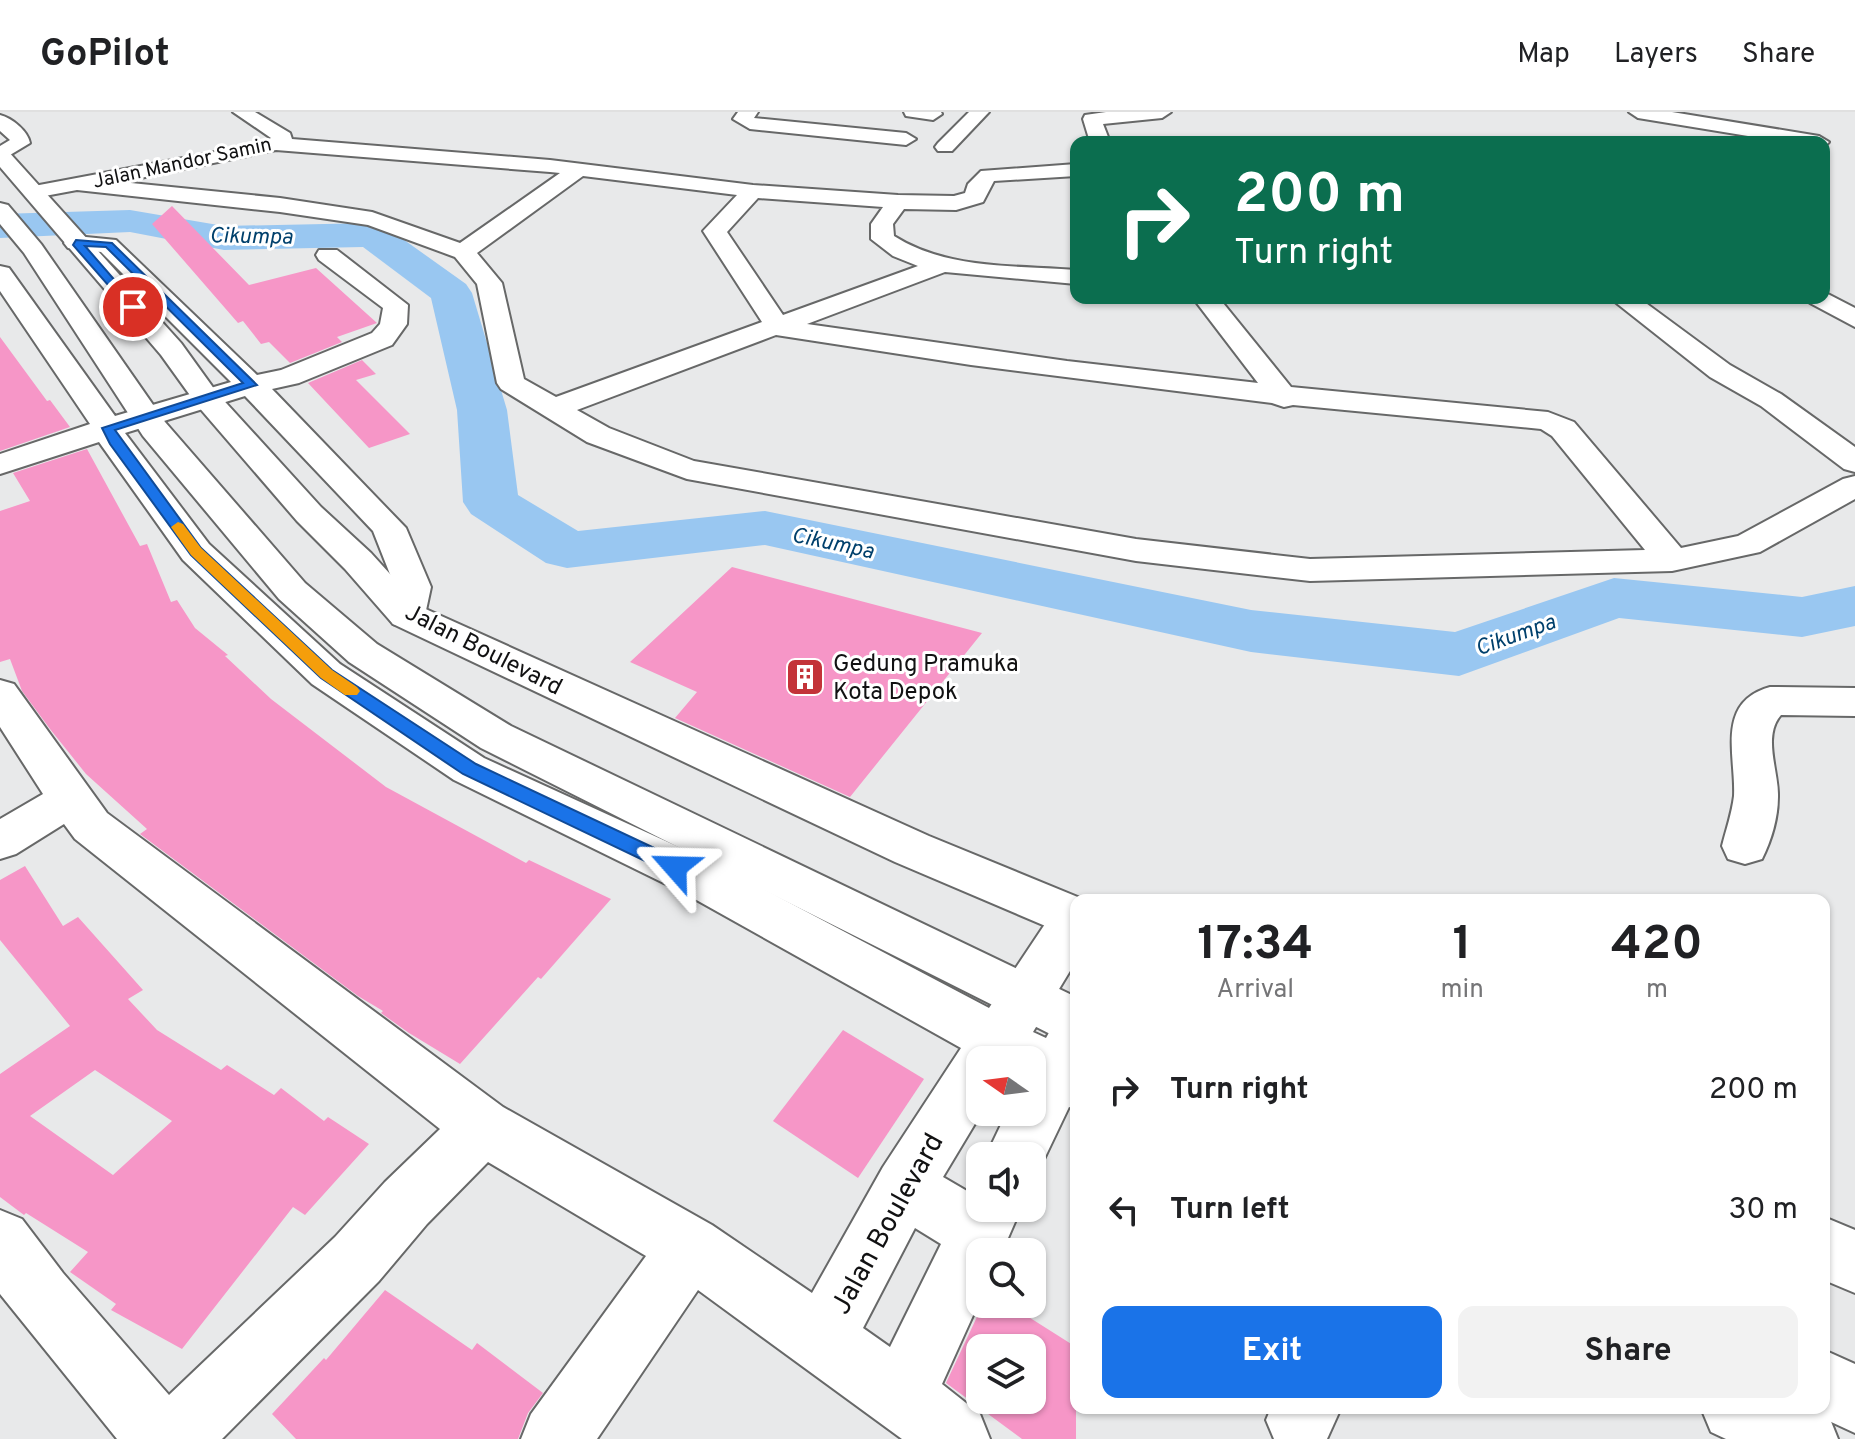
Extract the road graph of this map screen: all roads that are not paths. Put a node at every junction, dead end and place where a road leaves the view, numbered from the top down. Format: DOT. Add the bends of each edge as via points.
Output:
graph roads {
  1 [pos="242,112"];
  2 [pos="749,112"];
  3 [pos="856,112"];
  4 [pos="913,112"];
  5 [pos="980,112"];
  6 [pos="1162,112"];
  7 [pos="1638,112"];
  8 [pos="933,114"];
  9 [pos="1717,120"];
  10 [pos="0,121"];
  11 [pos="833,131"];
  12 [pos="1098,136"];
  13 [pos="1794,136"];
  14 [pos="906,139"];
  15 [pos="276,144"];
  16 [pos="945,147"];
  17 [pos="0,154"];
  18 [pos="580,169"];
  19 [pos="1070,170"];
  20 [pos="78,184"];
  21 [pos="753,191"];
  22 [pos="17,201"];
  23 [pos="898,202"];
  24 [pos="75,241"];
  25 [pos="33,249"];
  26 [pos="463,252"];
  27 [pos="328,255"];
  28 [pos="943,265"];
  29 [pos="0,273"];
  30 [pos="1070,276"];
  31 [pos="1211,304"];
  32 [pos="1631,304"];
  33 [pos="1829,304"];
  34 [pos="1855,319"];
  35 [pos="779,328"];
  36 [pos="257,390"];
  37 [pos="1284,398"];
  38 [pos="213,404"];
  39 [pos="554,408"];
  40 [pos="150,422"];
  41 [pos="111,435"];
  42 [pos="1855,462"];
  43 [pos="4,472"];
  44 [pos="1855,486"];
  45 [pos="1672,560"];
  46 [pos="406,615"];
  47 [pos="0,694"];
  48 [pos="1855,702"];
  49 [pos="70,799"];
  50 [pos="0,841"];
  51 [pos="1745,846"];
  52 [pos="1070,915"];
  53 [pos="1070,927"];
  54 [pos="1070,1024"];
  55 [pos="997,1040"];
  56 [pos="1069,1063"];
  57 [pos="483,1127"];
  58 [pos="1023,1142"];
  59 [pos="904,1188"];
  60 [pos="966,1212"];
  61 [pos="985,1222"];
  62 [pos="0,1241"];
  63 [pos="690,1247"];
  64 [pos="1830,1251"];
  65 [pos="1855,1262"];
  66 [pos="822,1340"];
  67 [pos="1830,1387"];
  68 [pos="902,1395"];
  69 [pos="1855,1399"];
  70 [pos="162,1439"];
  71 [pos="173,1439"];
  72 [pos="556,1439"];
  73 [pos="955,1439"];
  1 -- 15 [label="street, Jalan Mandor Samin" via="283,137"];
  2 -- 11 [label="street" via="742,119 750,123"];
  3 -- 11 [label="street"];
  4 -- 8 [label="street"];
  5 -- 16 [label="street"];
  6 -- 12 [label="street" via="1092,119"];
  7 -- 9 [label="street"];
  9 -- 13 [label="street"];
  10 -- 17 [label="street" via="20,143"];
  11 -- 14 [label="street"];
  15 -- 18 [label="street"];
  15 -- 20 [label="street, Jalan Mandor Samin"];
  17 -- 22 [label="street, Jalan Boulevard"];
  18 -- 21 [label="street"];
  18 -- 26 [label="street"];
  19 -- 23 [label="street" via="988,175 975,197 956,203"];
  20 -- 22 [label="street, Jalan Mandor Samin"];
  20 -- 26 [label="street" via="372,219"];
  21 -- 23 [label="street"];
  21 -- 35 [label="street" via="715,231"];
  22 -- 24 [label="street, Jalan Boulevard"];
  22 -- 25 [label="street, Jalan Boulevard"];
  23 -- 28 [label="street" via="882,224 883,239 898,251"];
  24 -- 25 [label="street"];
  24 -- 36 [label="street" via="108,245"];
  24 -- 38 [label="street, Jalan Boulevard"];
  25 -- 40 [label="street, Jalan Boulevard"];
  26 -- 39 [label="street" via="489,283 511,383"];
  27 -- 36 [label="street" via="395,305 391,331"];
  28 -- 30 [label="street"];
  28 -- 35 [label="street"];
  29 -- 41 [label="street"];
  31 -- 37 [label="street"];
  32 -- 42 [label="street"];
  33 -- 34 [label="street"];
  35 -- 37 [label="street" via="971,359"];
  35 -- 39 [label="street"];
  36 -- 38 [label="street"];
  36 -- 46 [label="street" via="389,528 413,587"];
  37 -- 45 [label="street" via="1557,424"];
  38 -- 40 [label="street"];
  38 -- 46 [label="street, Jalan Boulevard"];
  39 -- 45 [label="street" via="598,435 687,469 1136,550 1310,570"];
  40 -- 41 [label="street"];
  40 -- 55 [label="street, Jalan Boulevard" via="292,591 363,653"];
  41 -- 43 [label="street"];
  41 -- 55 [label="street" via="196,552 326,674 469,769 701,879"];
  44 -- 45 [label="street" via="1748,545"];
  46 -- 52 [label="street, Jalan Boulevard" via="912,849"];
  47 -- 49 [label="street"];
  48 -- 51 [label="street" via="1770,701 1757,712 1750,741 1756,796"];
  49 -- 50 [label="street"];
  49 -- 57 [label="street" via="91,826"];
  53 -- 55 [label="street, Jalan Boulevard"];
  54 -- 55 [label="street, Jalan Boulevard"];
  55 -- 56 [label="street"];
  55 -- 59 [label="street, Jalan Boulevard"];
  56 -- 58 [label="street"];
  57 -- 63 [label="street"];
  57 -- 71 [label="street"];
  59 -- 60 [label="street"];
  59 -- 66 [label="street, Jalan Boulevard"];
  61 -- 68 [label="street"];
  62 -- 70 [label="street"];
  63 -- 66 [label="street"];
  63 -- 72 [label="street"];
  64 -- 65 [label="street"];
  66 -- 68 [label="street"];
  67 -- 69 [label="street"];
  68 -- 73 [label="street"];
}
